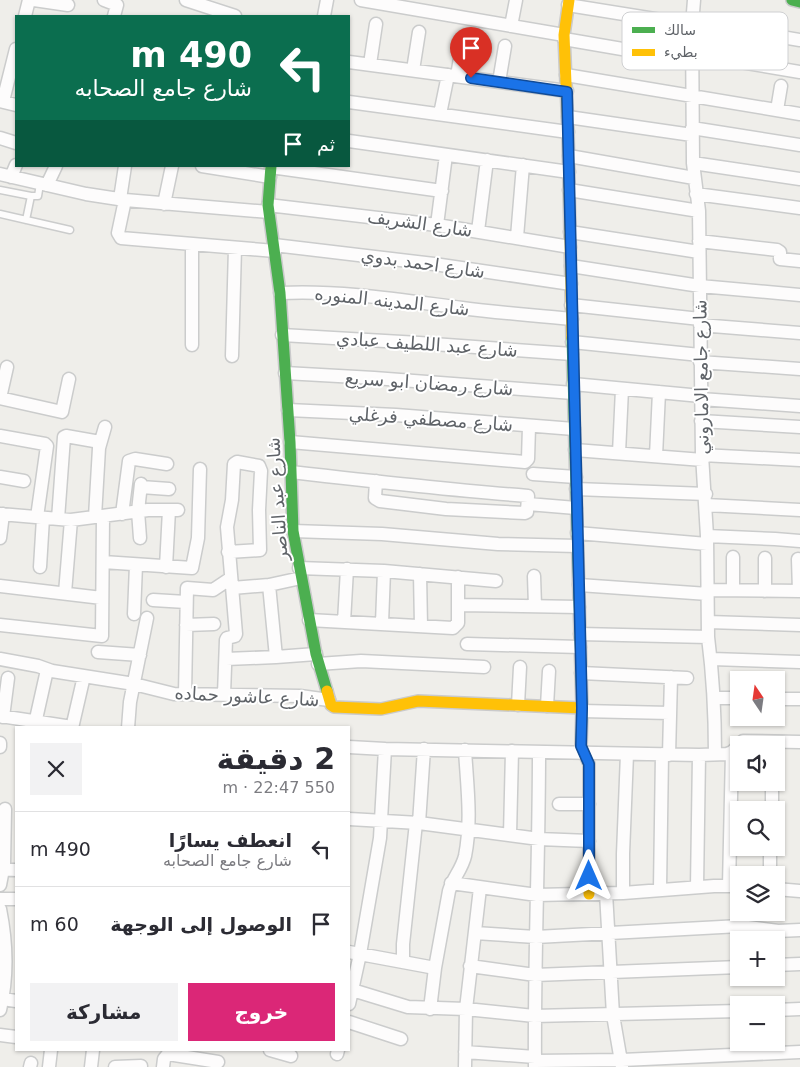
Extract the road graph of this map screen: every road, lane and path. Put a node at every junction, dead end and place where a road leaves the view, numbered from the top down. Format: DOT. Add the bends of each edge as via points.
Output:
graph roads {
  1 [pos="29,0"];
  2 [pos="34,0"];
  3 [pos="105,0"];
  4 [pos="186,0"];
  5 [pos="327,0"];
  6 [pos="361,0"];
  7 [pos="516,0"];
  8 [pos="792,0"];
  9 [pos="569,2"];
  10 [pos="800,2"];
  11 [pos="67,7"];
  12 [pos="204,7"];
  13 [pos="628,12"];
  14 [pos="25,15"];
  15 [pos="114,15"];
  16 [pos="232,15"];
  17 [pos="324,15"];
  18 [pos="376,24"];
  19 [pos="511,26"];
  20 [pos="419,32"];
  21 [pos="564,37"];
  22 [pos="463,40"];
  23 [pos="505,46"];
  24 [pos="622,46"];
  25 [pos="15,52"];
  26 [pos="350,62"];
  27 [pos="370,64"];
  28 [pos="413,70"];
  29 [pos="692,70"];
  30 [pos="786,70"];
  31 [pos="800,72"];
  32 [pos="566,75"];
  33 [pos="452,76"];
  34 [pos="499,82"];
  35 [pos="781,86"];
  36 [pos="567,92"];
  37 [pos="692,96"];
  38 [pos="1,101"];
  39 [pos="350,102"];
  40 [pos="15,105"];
  41 [pos="777,110"];
  42 [pos="440,114"];
  43 [pos="800,114"];
  44 [pos="568,117"];
  45 [pos="568,132"];
  46 [pos="692,132"];
  47 [pos="0,138"];
  48 [pos="350,141"];
  49 [pos="15,143"];
  50 [pos="800,145"];
  51 [pos="446,155"];
  52 [pos="569,156"];
  53 [pos="487,160"];
  54 [pos="693,163"];
  55 [pos="524,165"];
  56 [pos="55,167"];
  57 [pos="125,167"];
  58 [pos="172,167"];
  59 [pos="219,167"];
  60 [pos="271,170"];
  61 [pos="9,172"];
  62 [pos="569,172"];
  63 [pos="694,178"];
  64 [pos="800,179"];
  65 [pos="44,185"];
  66 [pos="0,190"];
  67 [pos="570,190"];
  68 [pos="442,191"];
  69 [pos="696,194"];
  70 [pos="31,196"];
  71 [pos="122,199"];
  72 [pos="164,204"];
  73 [pos="800,208"];
  74 [pos="269,209"];
  75 [pos="699,211"];
  76 [pos="0,214"];
  77 [pos="26,220"];
  78 [pos="437,225"];
  79 [pos="70,230"];
  80 [pos="478,231"];
  81 [pos="570,232"];
  82 [pos="517,237"];
  83 [pos="192,244"];
  84 [pos="699,246"];
  85 [pos="570,247"];
  86 [pos="235,248"];
  87 [pos="275,248"];
  88 [pos="800,261"];
  89 [pos="571,266"];
  90 [pos="571,284"];
  91 [pos="700,286"];
  92 [pos="280,293"];
  93 [pos="800,295"];
  94 [pos="571,305"];
  95 [pos="572,319"];
  96 [pos="700,322"];
  97 [pos="800,333"];
  98 [pos="282,335"];
  99 [pos="192,345"];
  100 [pos="572,348"];
  101 [pos="232,356"];
  102 [pos="700,358"];
  103 [pos="7,367"];
  104 [pos="800,370"];
  105 [pos="285,373"];
  106 [pos="70,379"];
  107 [pos="2,382"];
  108 [pos="573,389"];
  109 [pos="622,389"];
  110 [pos="659,392"];
  111 [pos="0,398"];
  112 [pos="701,398"];
  113 [pos="800,406"];
  114 [pos="288,410"];
  115 [pos="701,421"];
  116 [pos="104,427"];
  117 [pos="529,427"];
  118 [pos="800,427"];
  119 [pos="574,429"];
  120 [pos="0,436"];
  121 [pos="100,442"];
  122 [pos="290,442"];
  123 [pos="575,450"];
  124 [pos="619,454"];
  125 [pos="656,456"];
  126 [pos="702,458"];
  127 [pos="800,460"];
  128 [pos="167,464"];
  129 [pos="200,468"];
  130 [pos="291,472"];
  131 [pos="533,474"];
  132 [pos="0,477"];
  133 [pos="24,481"];
  134 [pos="376,481"];
  135 [pos="576,483"];
  136 [pos="169,489"];
  137 [pos="706,500"];
  138 [pos="528,504"];
  139 [pos="576,508"];
  140 [pos="800,510"];
  141 [pos="138,511"];
  142 [pos="1,514"];
  143 [pos="122,514"];
  144 [pos="40,517"];
  145 [pos="99,517"];
  146 [pos="64,519"];
  147 [pos="293,531"];
  148 [pos="0,538"];
  149 [pos="140,538"];
  150 [pos="577,540"];
  151 [pos="707,540"];
  152 [pos="800,541"];
  153 [pos="228,552"];
  154 [pos="733,557"];
  155 [pos="765,558"];
  156 [pos="798,559"];
  157 [pos="103,562"];
  158 [pos="136,565"];
  159 [pos="40,567"];
  160 [pos="166,567"];
  161 [pos="347,569"];
  162 [pos="384,571"];
  163 [pos="300,573"];
  164 [pos="420,574"];
  165 [pos="534,576"];
  166 [pos="458,577"];
  167 [pos="496,580"];
  168 [pos="232,583"];
  169 [pos="269,585"];
  170 [pos="578,585"];
  171 [pos="0,586"];
  172 [pos="733,590"];
  173 [pos="765,591"];
  174 [pos="708,592"];
  175 [pos="799,592"];
  176 [pos="65,593"];
  177 [pos="102,598"];
  178 [pos="153,600"];
  179 [pos="186,602"];
  180 [pos="458,605"];
  181 [pos="535,606"];
  182 [pos="579,607"];
  183 [pos="134,614"];
  184 [pos="147,618"];
  185 [pos="309,620"];
  186 [pos="344,622"];
  187 [pos="708,622"];
  188 [pos="382,623"];
  189 [pos="214,624"];
  190 [pos="0,625"];
  191 [pos="186,625"];
  192 [pos="800,625"];
  193 [pos="421,626"];
  194 [pos="580,634"];
  195 [pos="708,637"];
  196 [pos="467,644"];
  197 [pos="580,647"];
  198 [pos="98,652"];
  199 [pos="140,656"];
  200 [pos="276,657"];
  201 [pos="317,658"];
  202 [pos="0,659"];
  203 [pos="226,659"];
  204 [pos="712,659"];
  205 [pos="800,662"];
  206 [pos="484,667"];
  207 [pos="520,667"];
  208 [pos="47,670"];
  209 [pos="549,671"];
  210 [pos="581,673"];
  211 [pos="84,676"];
  212 [pos="671,677"];
  213 [pos="8,678"];
  214 [pos="688,678"];
  215 [pos="134,684"];
  216 [pos="3,692"];
  217 [pos="185,694"];
  218 [pos="224,694"];
  219 [pos="714,698"];
  220 [pos="730,698"];
  221 [pos="785,699"];
  222 [pos="800,699"];
  223 [pos="329,700"];
  224 [pos="518,705"];
  225 [pos="548,706"];
  226 [pos="582,709"];
  227 [pos="670,712"];
  228 [pos="2,716"];
  229 [pos="34,725"];
  230 [pos="53,726"];
  231 [pos="72,726"];
  232 [pos="128,726"];
  233 [pos="785,742"];
  234 [pos="800,742"];
  235 [pos="350,747"];
  236 [pos="385,749"];
  237 [pos="424,750"];
  238 [pos="466,750"];
  239 [pos="512,751"];
  240 [pos="539,752"];
  241 [pos="583,752"];
  242 [pos="730,752"];
  243 [pos="627,754"];
  244 [pos="666,754"];
  245 [pos="715,754"];
  246 [pos="699,755"];
  247 [pos="733,791"];
  248 [pos="559,804"];
  249 [pos="589,804"];
  250 [pos="7,809"];
  251 [pos="350,819"];
  252 [pos="382,821"];
  253 [pos="417,823"];
  254 [pos="469,830"];
  255 [pos="510,835"];
  256 [pos="539,839"];
  257 [pos="10,841"];
  258 [pos="589,841"];
  259 [pos="734,866"];
  260 [pos="1,869"];
  261 [pos="15,870"];
  262 [pos="451,883"];
  263 [pos="0,885"];
  264 [pos="730,886"];
  265 [pos="697,887"];
  266 [pos="480,888"];
  267 [pos="660,889"];
  268 [pos="785,890"];
  269 [pos="800,891"];
  270 [pos="606,893"];
  271 [pos="623,893"];
  272 [pos="589,894"];
  273 [pos="537,895"];
  274 [pos="0,899"];
  275 [pos="15,899"];
  276 [pos="0,909"];
  277 [pos="800,930"];
  278 [pos="474,933"];
  279 [pos="609,933"];
  280 [pos="536,936"];
  281 [pos="6,942"];
  282 [pos="354,953"];
  283 [pos="403,962"];
  284 [pos="800,964"];
  285 [pos="785,965"];
  286 [pos="470,966"];
  287 [pos="730,967"];
  288 [pos="435,968"];
  289 [pos="610,972"];
  290 [pos="11,973"];
  291 [pos="535,975"];
  292 [pos="350,990"];
  293 [pos="1,1001"];
  294 [pos="15,1001"];
  295 [pos="430,1009"];
  296 [pos="466,1009"];
  297 [pos="800,1009"];
  298 [pos="785,1010"];
  299 [pos="730,1011"];
  300 [pos="612,1015"];
  301 [pos="534,1016"];
  302 [pos="350,1022"];
  303 [pos="0,1035"];
  304 [pos="15,1038"];
  305 [pos="401,1038"];
  306 [pos="51,1051"];
  307 [pos="93,1051"];
  308 [pos="272,1051"];
  309 [pos="466,1052"];
  310 [pos="800,1052"];
  311 [pos="290,1058"];
  312 [pos="219,1060"];
  313 [pos="535,1062"];
  314 [pos="622,1064"];
  315 [pos="141,1066"];
  316 [pos="49,1067"];
  317 [pos="91,1067"];
  318 [pos="115,1067"];
  319 [pos="163,1067"];
  320 [pos="465,1067"];
  1 -- 14 [label="street"];
  2 -- 11 [label="street"];
  3 -- 15 [label="street" via="117,5"];
  4 -- 12 [label="street"];
  5 -- 17 [label="street"];
  6 -- 19 [label="street"];
  7 -- 19 [label="street"];
  8 -- 10 [label="street"];
  9 -- 13 [label="street"];
  9 -- 21 [label="street"];
  12 -- 16 [label="street"];
  18 -- 27 [label="street"];
  19 -- 21 [label="street"];
  20 -- 28 [label="street"];
  21 -- 24 [label="street"];
  21 -- 32 [label="street"];
  22 -- 33 [label="street"];
  23 -- 34 [label="street"];
  25 -- 38 [label="street"];
  26 -- 27 [label="street"];
  27 -- 28 [label="street"];
  28 -- 33 [label="street"];
  29 -- 37 [label="street, شارع جامع الاماروني"];
  30 -- 31 [label="street"];
  32 -- 36 [label="street"];
  32 -- 37 [label="street"];
  33 -- 34 [label="street"];
  33 -- 42 [label="street"];
  34 -- 36 [label="street"];
  35 -- 41 [label="street"];
  36 -- 44 [label="street"];
  37 -- 41 [label="street"];
  37 -- 46 [label="street, شارع جامع الاماروني"];
  38 -- 40 [label="street"];
  39 -- 42 [label="street"];
  41 -- 43 [label="street"];
  42 -- 45 [label="street"];
  44 -- 45 [label="street"];
  44 -- 46 [label="street"];
  45 -- 52 [label="street"];
  46 -- 50 [label="street"];
  46 -- 54 [label="street, شارع جامع الاماروني"];
  47 -- 49 [label="street"];
  48 -- 51 [label="street"];
  51 -- 53 [label="street"];
  51 -- 68 [label="street"];
  52 -- 62 [label="street"];
  52 -- 63 [label="street"];
  53 -- 55 [label="street"];
  53 -- 80 [label="street"];
  54 -- 63 [label="street, شارع جامع الاماروني"];
  54 -- 64 [label="street"];
  55 -- 62 [label="street"];
  55 -- 82 [label="street"];
  56 -- 65 [label="street"];
  57 -- 71 [label="street"];
  58 -- 72 [label="street"];
  59 -- 60 [label="street"];
  60 -- 68 [label="street"];
  60 -- 74 [label="street"];
  61 -- 65 [label="street, شارع الشريف"];
  62 -- 67 [label="street"];
  63 -- 69 [label="street, شارع جامع الاماروني"];
  65 -- 70 [label="lane" via="38,196"];
  65 -- 71 [label="street, شارع الشريف"];
  66 -- 70 [label="lane"];
  67 -- 75 [label="street"];
  67 -- 81 [label="street"];
  68 -- 78 [label="street"];
  69 -- 73 [label="street"];
  69 -- 75 [label="street, شارع جامع الاماروني"];
  70 -- 77 [label="lane"];
  71 -- 72 [label="street, شارع الشريف"];
  71 -- 83 [label="street, شارع احمد بدوي" via="118,233 121,238"];
  72 -- 74 [label="street, شارع الشريف"];
  74 -- 78 [label="street, شارع الشريف"];
  74 -- 87 [label="street"];
  75 -- 84 [label="street, شارع جامع الاماروني"];
  76 -- 77 [label="lane"];
  77 -- 79 [label="lane"];
  78 -- 80 [label="street, شارع الشريف"];
  80 -- 82 [label="street, شارع الشريف"];
  81 -- 84 [label="street"];
  81 -- 85 [label="street"];
  82 -- 85 [label="street, شارع الشريف"];
  83 -- 86 [label="street, شارع احمد بدوي"];
  83 -- 99 [label="street"];
  84 -- 88 [label="street" via="777,250 780,259"];
  84 -- 91 [label="street, شارع جامع الاماروني"];
  85 -- 89 [label="street"];
  86 -- 87 [label="street, شارع احمد بدوي"];
  86 -- 101 [label="street"];
  87 -- 90 [label="street, شارع احمد بدوي" via="434,264"];
  87 -- 92 [label="street"];
  89 -- 90 [label="street"];
  89 -- 91 [label="street"];
  90 -- 94 [label="street"];
  91 -- 93 [label="street"];
  91 -- 96 [label="street, شارع جامع الاماروني"];
  92 -- 95 [label="street, شارع المدينه المنوره" via="350,294"];
  92 -- 98 [label="street, شارع عبد الناصر"];
  94 -- 95 [label="street"];
  94 -- 96 [label="street"];
  95 -- 100 [label="street"];
  96 -- 97 [label="street"];
  96 -- 102 [label="street, شارع جامع الاماروني"];
  98 -- 100 [label="street, شارع عبد اللطيف عبادي"];
  98 -- 105 [label="street, شارع عبد الناصر"];
  100 -- 102 [label="street, شارع عبد اللطيف عبادي"];
  100 -- 108 [label="street"];
  102 -- 104 [label="street, شارع عبد اللطيف عبادي"];
  102 -- 112 [label="street, شارع جامع الاماروني"];
  103 -- 107 [label="street"];
  105 -- 108 [label="street, شارع رمضان ابو سريع"];
  105 -- 114 [label="street, شارع عبد الناصر"];
  106 -- 111 [label="street" via="62,412"];
  107 -- 111 [label="street"];
  108 -- 109 [label="street, شارع رمضان ابو سريع"];
  108 -- 119 [label="street"];
  109 -- 110 [label="street, شارع رمضان ابو سريع"];
  109 -- 124 [label="street"];
  110 -- 112 [label="street, شارع رمضان ابو سريع"];
  110 -- 125 [label="street"];
  112 -- 113 [label="street, شارع رمضان ابو سريع"];
  112 -- 115 [label="street, شارع جامع الاماروني"];
  114 -- 117 [label="street, شارع مصطفي فرغلي" via="396,415"];
  114 -- 122 [label="street, شارع عبد الناصر"];
  115 -- 118 [label="street"];
  115 -- 126 [label="street, شارع جامع الاماروني"];
  116 -- 121 [label="street"];
  117 -- 119 [label="street, شارع مصطفي فرغلي"];
  117 -- 122 [label="street" via="528,459 525,462"];
  119 -- 123 [label="street"];
  120 -- 144 [label="street" via="47,446"];
  121 -- 145 [label="street"];
  121 -- 146 [label="street" via="64,437"];
  122 -- 130 [label="street, شارع عبد الناصر"];
  123 -- 124 [label="street"];
  123 -- 135 [label="street"];
  124 -- 125 [label="street"];
  125 -- 126 [label="street"];
  126 -- 127 [label="street"];
  126 -- 137 [label="street, شارع جامع الاماروني"];
  128 -- 143 [label="street" via="129,461"];
  129 -- 160 [label="street" via="194,565 190,568"];
  130 -- 134 [label="street"];
  130 -- 147 [label="street, شارع عبد الناصر"];
  131 -- 135 [label="street"];
  132 -- 133 [label="street"];
  134 -- 138 [label="street" via="528,496"];
  134 -- 138 [label="street" via="374,495 380,501 446,509 525,513"];
  135 -- 137 [label="street"];
  135 -- 139 [label="street"];
  136 -- 141 [label="street" via="141,485"];
  137 -- 140 [label="street"];
  137 -- 151 [label="street, شارع جامع الاماروني"];
  138 -- 139 [label="street"];
  139 -- 150 [label="street"];
  141 -- 143 [label="street"];
  141 -- 149 [label="street"];
  141 -- 160 [label="street" via="173,510"];
  142 -- 144 [label="street"];
  142 -- 148 [label="street"];
  143 -- 145 [label="street"];
  144 -- 146 [label="street"];
  144 -- 159 [label="street"];
  145 -- 146 [label="street"];
  145 -- 157 [label="street"];
  146 -- 176 [label="street"];
  147 -- 150 [label="street" via="382,534 498,544"];
  147 -- 163 [label="street, شارع عبد الناصر"];
  150 -- 151 [label="street"];
  150 -- 170 [label="street"];
  151 -- 152 [label="street"];
  151 -- 174 [label="street, شارع جامع الاماروني"];
  153 -- 153 [label="street" via="227,523 234,464 259,466 260,550"];
  153 -- 168 [label="street"];
  154 -- 172 [label="street"];
  155 -- 173 [label="street"];
  156 -- 175 [label="street"];
  157 -- 158 [label="street"];
  157 -- 177 [label="street"];
  158 -- 160 [label="street"];
  158 -- 183 [label="street"];
  161 -- 162 [label="street"];
  161 -- 163 [label="street"];
  161 -- 186 [label="street"];
  162 -- 164 [label="street"];
  162 -- 188 [label="street"];
  163 -- 169 [label="street"];
  163 -- 185 [label="street, شارع عبد الناصر"];
  164 -- 166 [label="street"];
  164 -- 193 [label="street"];
  165 -- 181 [label="street"];
  166 -- 167 [label="street"];
  166 -- 180 [label="street"];
  168 -- 169 [label="street"];
  168 -- 179 [label="street" via="213,590 187,588"];
  168 -- 203 [label="street" via="236,634 226,640"];
  169 -- 200 [label="street"];
  170 -- 174 [label="street"];
  170 -- 182 [label="street"];
  171 -- 176 [label="street"];
  172 -- 173 [label="street"];
  172 -- 174 [label="street"];
  173 -- 175 [label="street"];
  174 -- 187 [label="street, شارع جامع الاماروني"];
  176 -- 177 [label="street"];
  177 -- 190 [label="street" via="102,636"];
  178 -- 179 [label="street"];
  179 -- 191 [label="street"];
  180 -- 181 [label="street"];
  180 -- 193 [label="street" via="455,627"];
  181 -- 182 [label="street"];
  182 -- 194 [label="street"];
  184 -- 199 [label="street"];
  185 -- 186 [label="street"];
  185 -- 201 [label="street, شارع عبد الناصر"];
  186 -- 188 [label="street"];
  187 -- 192 [label="street"];
  187 -- 195 [label="street, شارع جامع الاماروني"];
  188 -- 193 [label="street"];
  189 -- 191 [label="street"];
  191 -- 217 [label="street"];
  194 -- 195 [label="street"];
  194 -- 197 [label="street"];
  195 -- 204 [label="street, شارع جامع الاماروني"];
  196 -- 197 [label="street"];
  197 -- 210 [label="street"];
  198 -- 199 [label="street"];
  199 -- 215 [label="street"];
  200 -- 201 [label="street"];
  200 -- 203 [label="street"];
  201 -- 206 [label="street"];
  201 -- 223 [label="street, شارع عبد الناصر"];
  202 -- 208 [label="street, شارع عاشور حماده"];
  203 -- 218 [label="street"];
  204 -- 205 [label="street"];
  204 -- 219 [label="street, شارع جامع الاماروني"];
  207 -- 224 [label="street"];
  208 -- 211 [label="street, شارع عاشور حماده"];
  208 -- 229 [label="street"];
  209 -- 225 [label="street"];
  210 -- 212 [label="street"];
  210 -- 226 [label="street"];
  211 -- 215 [label="street, شارع عاشور حماده"];
  211 -- 231 [label="street"];
  212 -- 214 [label="street"];
  212 -- 227 [label="street"];
  213 -- 216 [label="street"];
  215 -- 217 [label="street, شارع عاشور حماده"];
  215 -- 232 [label="street"];
  216 -- 228 [label="street"];
  217 -- 218 [label="street, شارع عاشور حماده"];
  218 -- 223 [label="street, شارع عاشور حماده"];
  219 -- 220 [label="street"];
  219 -- 245 [label="street, شارع جامع الاماروني"];
  221 -- 222 [label="street"];
  223 -- 224 [label="street, شارع عاشور حماده" via="334,707 372,709 418,701"];
  224 -- 225 [label="street, شارع عاشور حماده"];
  225 -- 226 [label="street, شارع عاشور حماده"];
  226 -- 227 [label="street"];
  226 -- 241 [label="street"];
  227 -- 244 [label="street"];
  228 -- 229 [label="street"];
  229 -- 230 [label="street"];
  233 -- 234 [label="street"];
  235 -- 236 [label="street"];
  236 -- 237 [label="street"];
  236 -- 252 [label="street"];
  237 -- 238 [label="street"];
  237 -- 253 [label="street"];
  238 -- 239 [label="street"];
  238 -- 254 [label="street"];
  239 -- 240 [label="street"];
  239 -- 255 [label="street"];
  240 -- 241 [label="street"];
  240 -- 256 [label="street"];
  241 -- 243 [label="street"];
  241 -- 249 [label="street" via="589,764"];
  242 -- 245 [label="street"];
  243 -- 244 [label="street"];
  243 -- 271 [label="street"];
  244 -- 246 [label="street"];
  244 -- 267 [label="street"];
  245 -- 246 [label="street"];
  246 -- 265 [label="street"];
  247 -- 259 [label="street"];
  248 -- 249 [label="street"];
  249 -- 258 [label="street"];
  250 -- 257 [label="street"];
  251 -- 252 [label="street"];
  252 -- 253 [label="street"];
  252 -- 282 [label="street"];
  253 -- 254 [label="street"];
  253 -- 283 [label="street"];
  254 -- 255 [label="street"];
  254 -- 262 [label="street" via="462,864"];
  255 -- 256 [label="street"];
  256 -- 258 [label="street"];
  256 -- 273 [label="street"];
  257 -- 260 [label="street"];
  258 -- 272 [label="street"];
  260 -- 261 [label="street"];
  260 -- 263 [label="street"];
  262 -- 266 [label="street"];
  262 -- 288 [label="street"];
  264 -- 265 [label="street"];
  265 -- 267 [label="street"];
  266 -- 273 [label="street"];
  266 -- 278 [label="street"];
  267 -- 271 [label="street"];
  268 -- 269 [label="street"];
  270 -- 271 [label="street"];
  270 -- 272 [label="street"];
  270 -- 279 [label="street"];
  272 -- 273 [label="street"];
  273 -- 280 [label="street"];
  274 -- 275 [label="street"];
  276 -- 281 [label="street"];
  277 -- 279 [label="street" via="740,926"];
  278 -- 280 [label="street"];
  278 -- 286 [label="street"];
  279 -- 280 [label="street"];
  279 -- 289 [label="street"];
  280 -- 291 [label="street"];
  281 -- 290 [label="street"];
  282 -- 283 [label="street"];
  282 -- 292 [label="street"];
  283 -- 288 [label="street"];
  284 -- 285 [label="street"];
  286 -- 291 [label="street"];
  286 -- 296 [label="street"];
  287 -- 289 [label="street"];
  288 -- 295 [label="street"];
  289 -- 291 [label="street"];
  289 -- 300 [label="street"];
  290 -- 293 [label="street"];
  291 -- 301 [label="street"];
  292 -- 295 [label="street" via="394,1004"];
  293 -- 294 [label="street"];
  295 -- 296 [label="street"];
  296 -- 301 [label="street"];
  296 -- 309 [label="street"];
  297 -- 298 [label="street"];
  299 -- 300 [label="street"];
  300 -- 301 [label="street"];
  300 -- 314 [label="street"];
  301 -- 313 [label="street"];
  302 -- 305 [label="street"];
  303 -- 304 [label="street"];
  306 -- 316 [label="street"];
  307 -- 317 [label="street"];
  308 -- 311 [label="street"];
  309 -- 313 [label="street"];
  309 -- 320 [label="street"];
  310 -- 314 [label="street"];
  312 -- 319 [label="street" via="171,1054 165,1056"];
  313 -- 314 [label="street"];
  315 -- 318 [label="street"];
}
